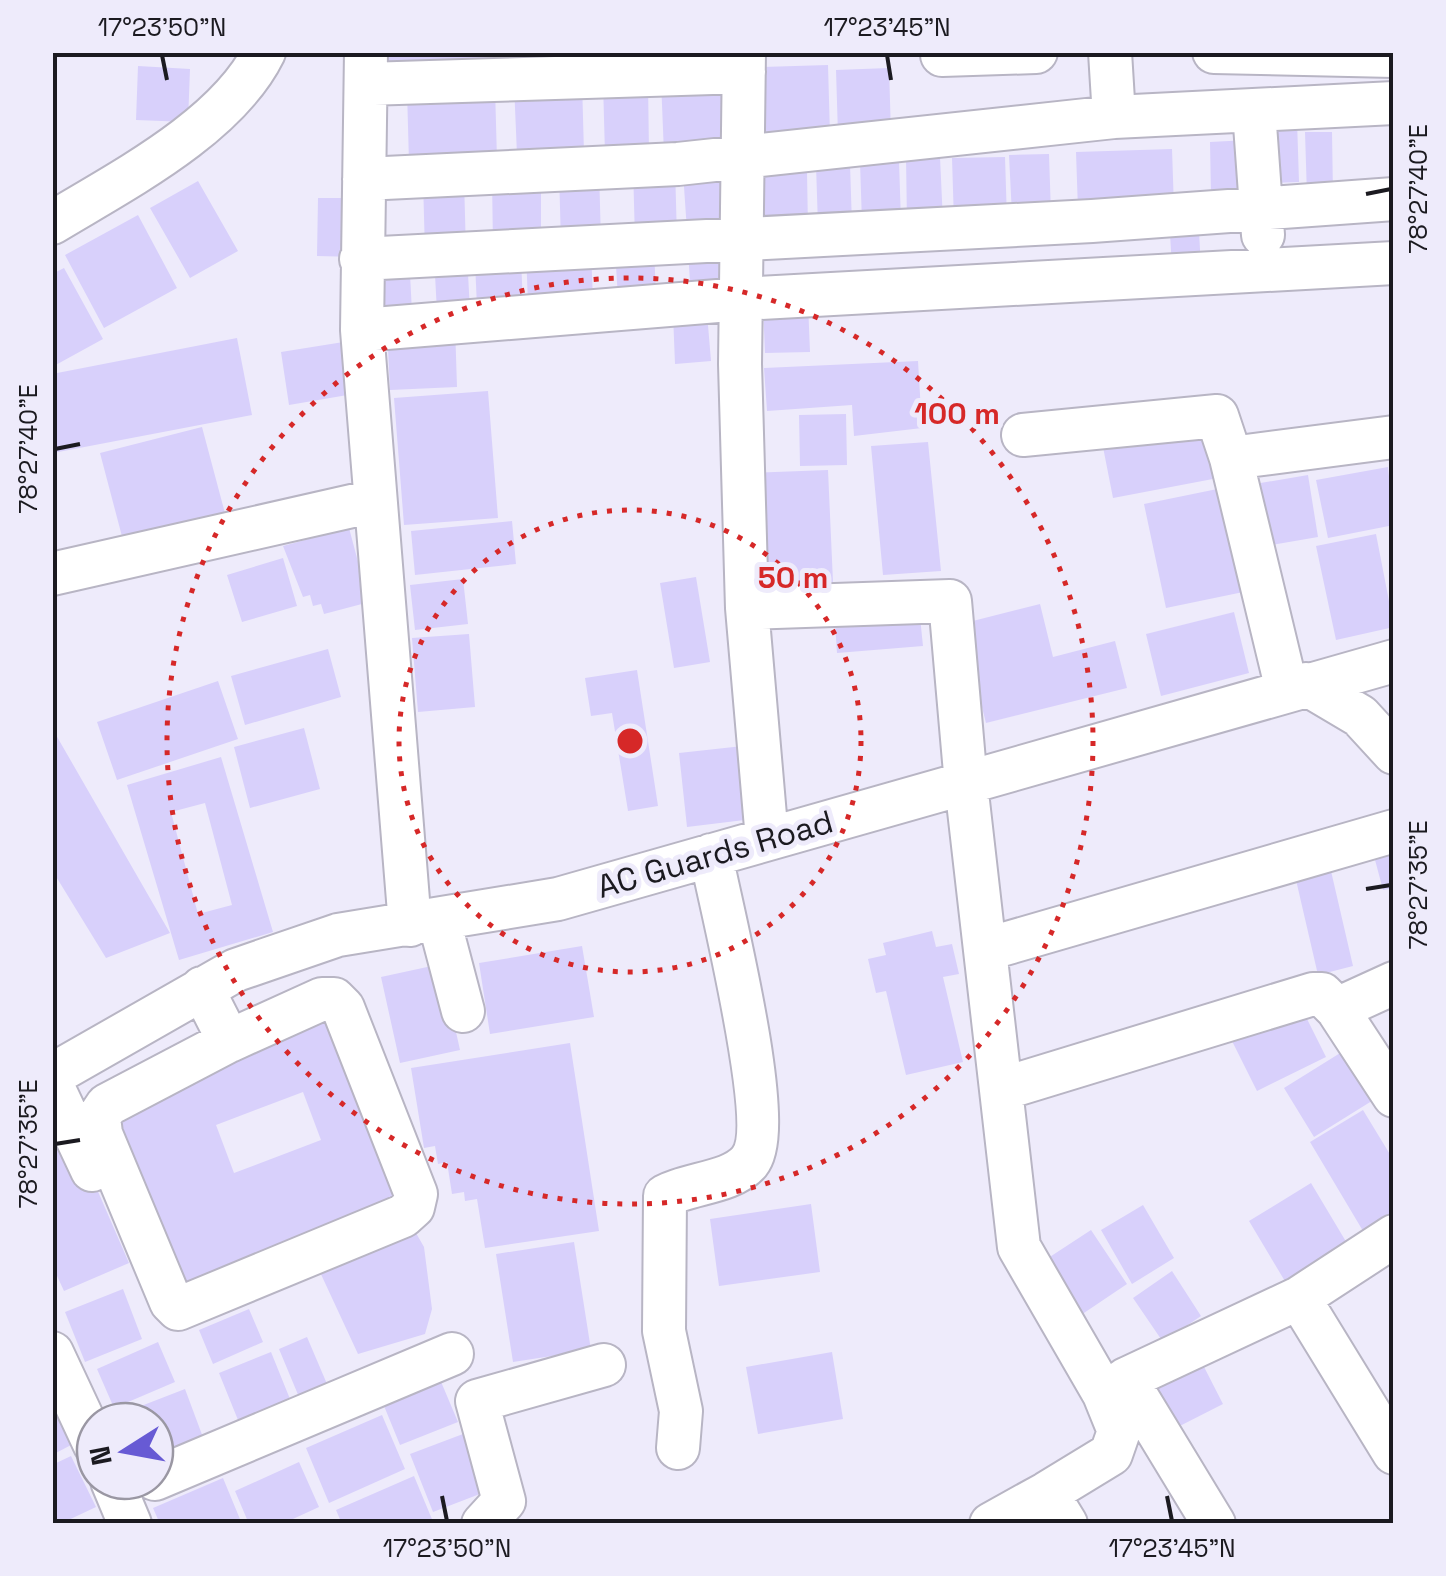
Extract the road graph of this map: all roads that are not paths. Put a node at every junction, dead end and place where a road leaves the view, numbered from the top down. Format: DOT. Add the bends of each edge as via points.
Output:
graph roads {
  1 [pos="264,52"];
  2 [pos="1036,52"];
  3 [pos="1110,52"];
  4 [pos="1214,52"];
  5 [pos="942,55"];
  6 [pos="1394,56"];
  7 [pos="744,62"];
  8 [pos="366,68"];
  9 [pos="1394,103"];
  10 [pos="1254,110"];
  11 [pos="1114,117"];
  12 [pos="742,158"];
  13 [pos="364,179"];
  14 [pos="1394,199"];
  15 [pos="1261,206"];
  16 [pos="52,223"];
  17 [pos="741,237"];
  18 [pos="360,259"];
  19 [pos="1394,263"];
  20 [pos="1265,269"];
  21 [pos="742,299"];
  22 [pos="362,330"];
  23 [pos="1023,434"];
  24 [pos="1394,437"];
  25 [pos="1231,458"];
  26 [pos="374,500"];
  27 [pos="52,574"];
  28 [pos="747,608"];
  29 [pos="1394,661"];
  30 [pos="1297,687"];
  31 [pos="1394,753"];
  32 [pos="966,784"];
  33 [pos="1394,831"];
  34 [pos="767,839"];
  35 [pos="711,855"];
  36 [pos="425,922"];
  37 [pos="987,949"];
  38 [pos="1394,983"];
  39 [pos="202,988"];
  40 [pos="1337,1010"];
  41 [pos="464,1011"];
  42 [pos="229,1041"];
  43 [pos="52,1076"];
  44 [pos="52,1085"];
  45 [pos="1002,1089"];
  46 [pos="1394,1096"];
  47 [pos="1394,1236"];
  48 [pos="151,1297"];
  49 [pos="1298,1298"];
  50 [pos="52,1353"];
  51 [pos="452,1354"];
  52 [pos="604,1365"];
  53 [pos="1115,1386"];
  54 [pos="75,1402"];
  55 [pos="678,1448"];
  56 [pos="1394,1453"];
  57 [pos="175,1474"];
  58 [pos="1057,1508"];
  59 [pos="483,1524"];
  60 [pos="991,1524"];
  61 [pos="1214,1524"];
  1 -- 16 [label="street" via="250,82 210,117"];
  2 -- 5 [label="street"];
  3 -- 11 [label="street"];
  4 -- 6 [label="street"];
  7 -- 8 [label="street"];
  7 -- 12 [label="street"];
  8 -- 13 [label="street"];
  9 -- 10 [label="street"];
  10 -- 11 [label="street"];
  10 -- 15 [label="street"];
  11 -- 12 [label="street"];
  12 -- 13 [label="street"];
  12 -- 17 [label="street"];
  13 -- 18 [label="street"];
  14 -- 15 [label="street"];
  15 -- 17 [label="street"];
  15 -- 20 [label="street"];
  17 -- 18 [label="street"];
  17 -- 21 [label="street"];
  18 -- 22 [label="street"];
  19 -- 20 [label="street"];
  20 -- 21 [label="street"];
  21 -- 22 [label="street"];
  21 -- 28 [label="street"];
  22 -- 26 [label="street"];
  23 -- 25 [label="street" via="1217,416"];
  24 -- 25 [label="street"];
  25 -- 30 [label="street"];
  26 -- 27 [label="street"];
  26 -- 36 [label="street"];
  28 -- 32 [label="street" via="950,601"];
  28 -- 34 [label="street"];
  29 -- 30 [label="street, AC Guards Road"];
  30 -- 31 [label="street" via="1360,716"];
  30 -- 32 [label="street, AC Guards Road"];
  32 -- 34 [label="street, AC Guards Road"];
  32 -- 37 [label="street"];
  33 -- 37 [label="street"];
  34 -- 35 [label="street, AC Guards Road"];
  35 -- 36 [label="street, AC Guards Road" via="558,899"];
  35 -- 55 [label="street" via="759,1098 759,1147 746,1166 665,1196 664,1331 682,1411"];
  36 -- 39 [label="street, AC Guards Road" via="338,935"];
  36 -- 41 [label="street"];
  37 -- 45 [label="street"];
  38 -- 40 [label="street"];
  39 -- 42 [label="street"];
  39 -- 43 [label="street, AC Guards Road"];
  40 -- 45 [label="street" via="1313,994"];
  40 -- 46 [label="street"];
  42 -- 42 [label="street" via="334,998 416,1194 414,1207 178,1309 99,1118 107,1106"];
  44 -- 48 [label="street"];
  45 -- 53 [label="street" via="1019,1247"];
  47 -- 49 [label="street"];
  49 -- 53 [label="street"];
  49 -- 56 [label="street"];
  50 -- 54 [label="street"];
  51 -- 57 [label="street"];
  52 -- 59 [label="street" via="476,1400 504,1502"];
  53 -- 58 [label="street" via="1119,1431 1112,1454"];
  53 -- 61 [label="street"];
  58 -- 60 [label="street"];
}
